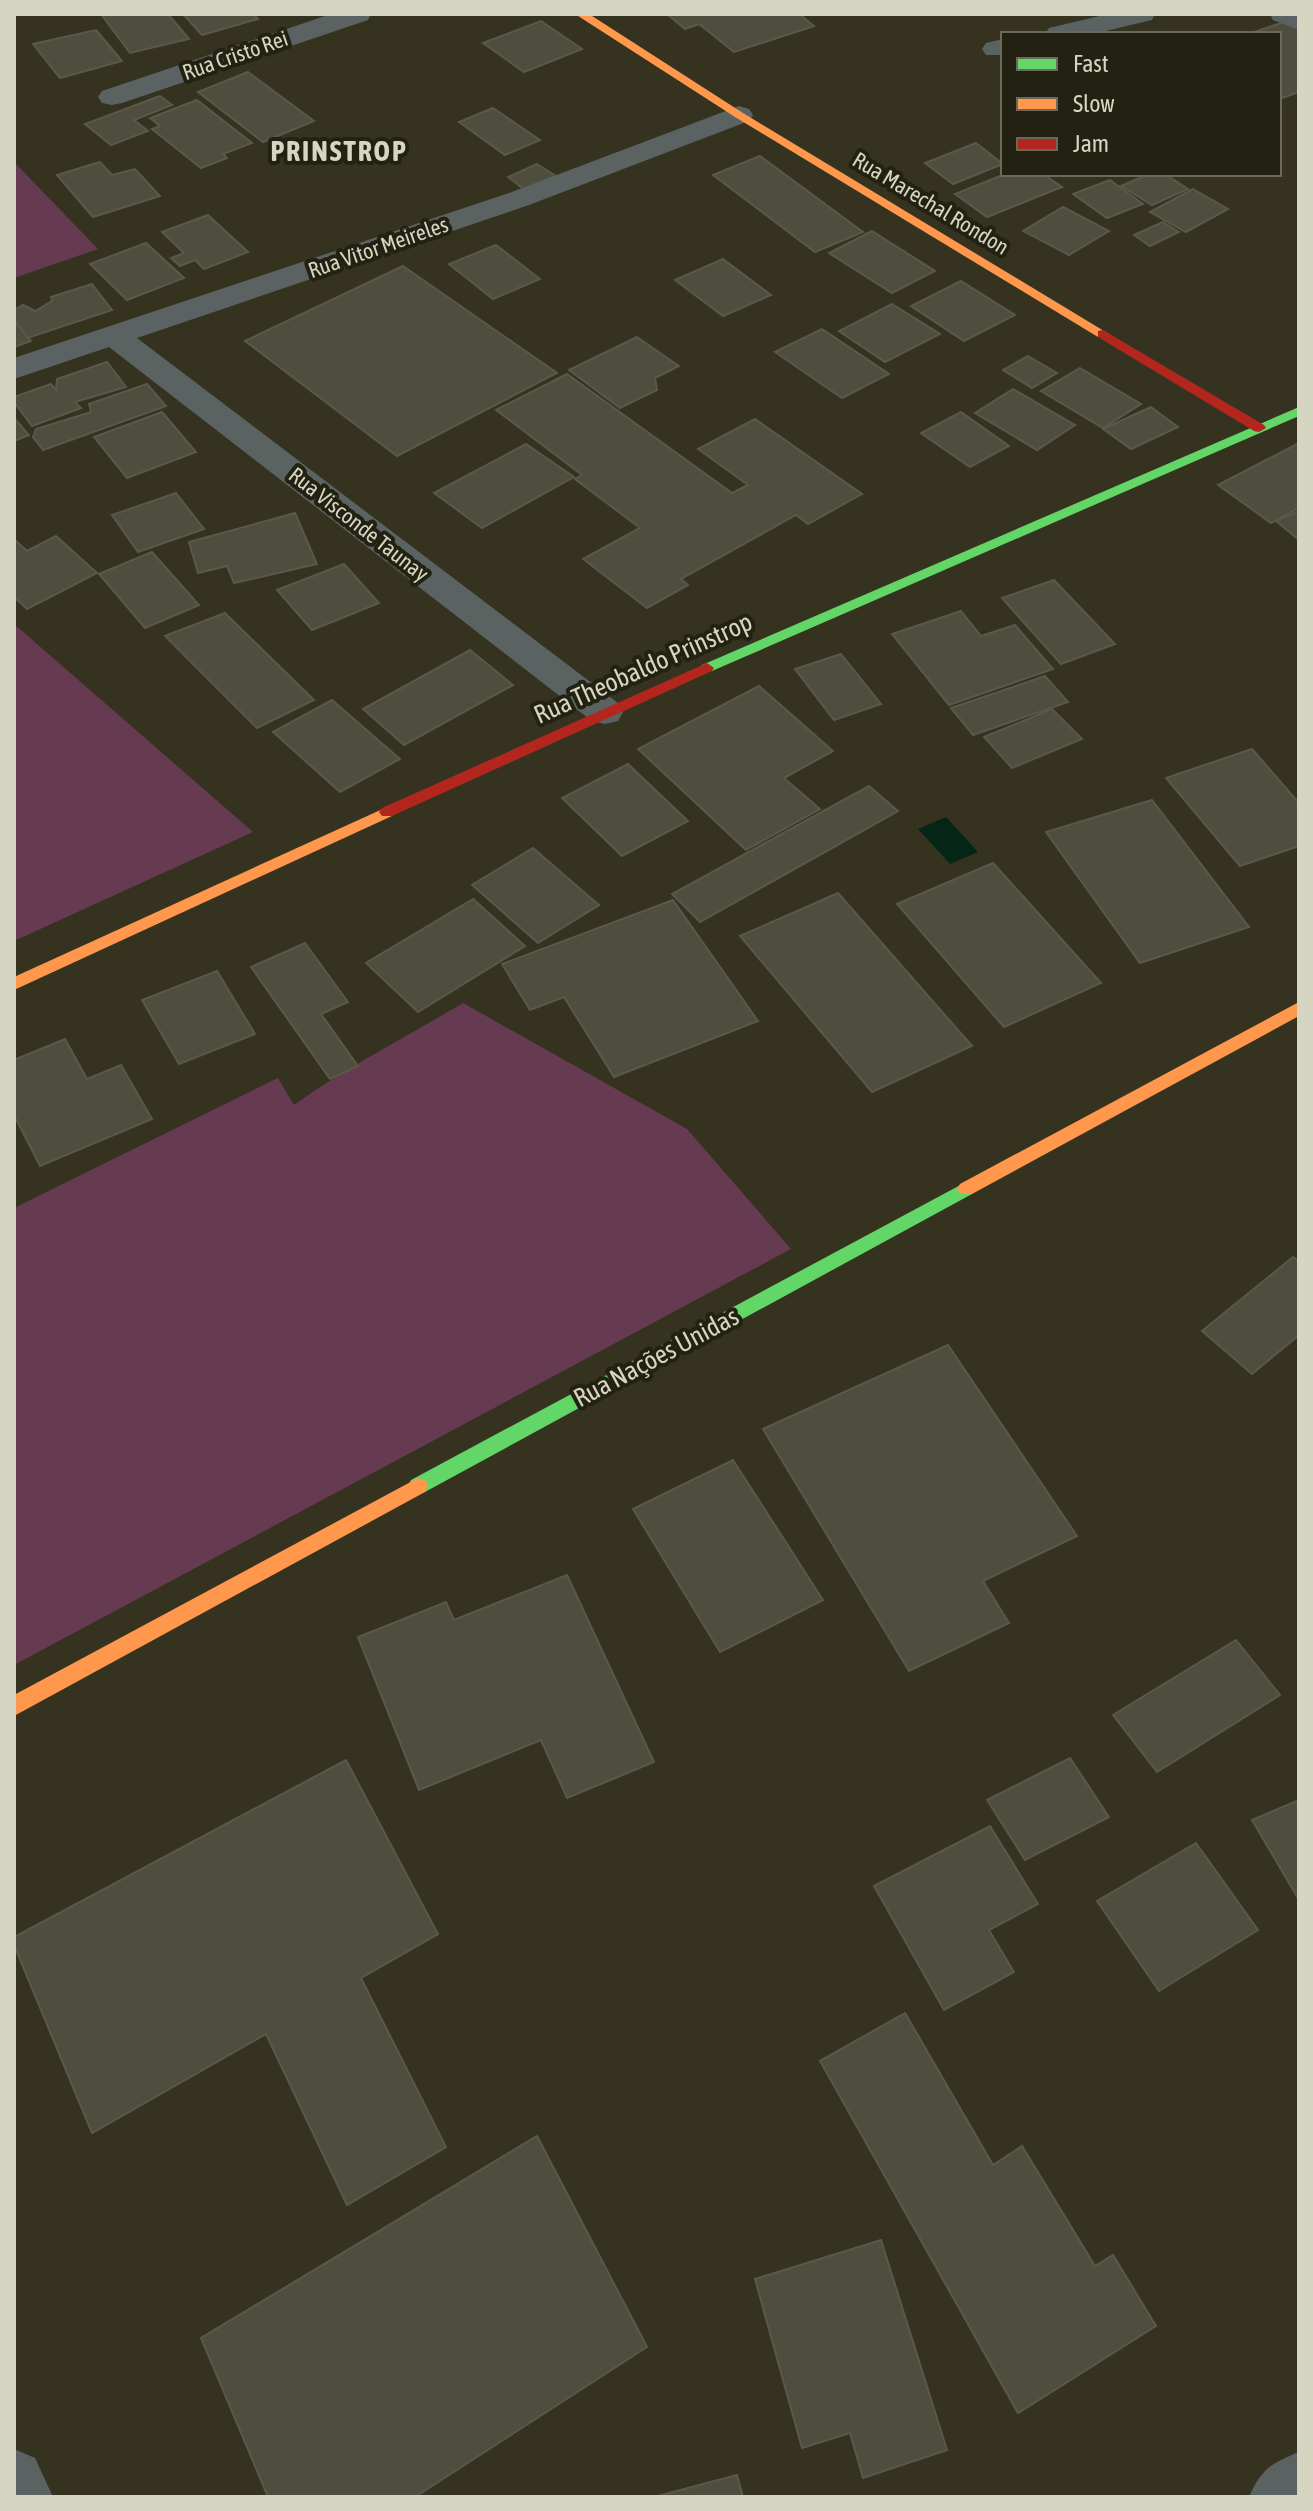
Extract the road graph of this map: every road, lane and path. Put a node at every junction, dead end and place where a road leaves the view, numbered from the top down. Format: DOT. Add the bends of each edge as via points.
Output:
graph roads {
  1 [pos="358,14"];
  2 [pos="581,14"];
  3 [pos="1142,14"];
  4 [pos="1283,14"];
  5 [pos="1299,22"];
  6 [pos="1067,32"];
  7 [pos="112,97"];
  8 [pos="739,115"];
  9 [pos="114,336"];
  10 [pos="14,369"];
  11 [pos="1299,411"];
  12 [pos="1259,428"];
  13 [pos="605,712"];
  14 [pos="14,984"];
  15 [pos="1299,1008"];
  16 [pos="14,1706"];
  17 [pos="14,2479"];
  18 [pos="1299,2482"];
  19 [pos="22,2497"];
  20 [pos="1280,2497"];
  1 -- 7 [label="street, Rua Cristo Rei"];
  2 -- 8 [label="street, Rua Marechal Rondon"];
  3 -- 6 [label="street"];
  4 -- 5 [label="street"];
  8 -- 9 [label="street, Rua Vitor Meireles" via="519,199"];
  8 -- 12 [label="street, Rua Marechal Rondon"];
  9 -- 10 [label="street, Rua Vitor Meireles"];
  9 -- 13 [label="street, Rua Visconde Taunay"];
  11 -- 12 [label="street, Rua Theobaldo Prinstrop"];
  12 -- 13 [label="street, Rua Theobaldo Prinstrop"];
  13 -- 14 [label="street, Rua Theobaldo Prinstrop"];
  15 -- 16 [label="street, Rua Nações Unidas"];
  17 -- 19 [label="street"];
  18 -- 20 [label="street"];
}
